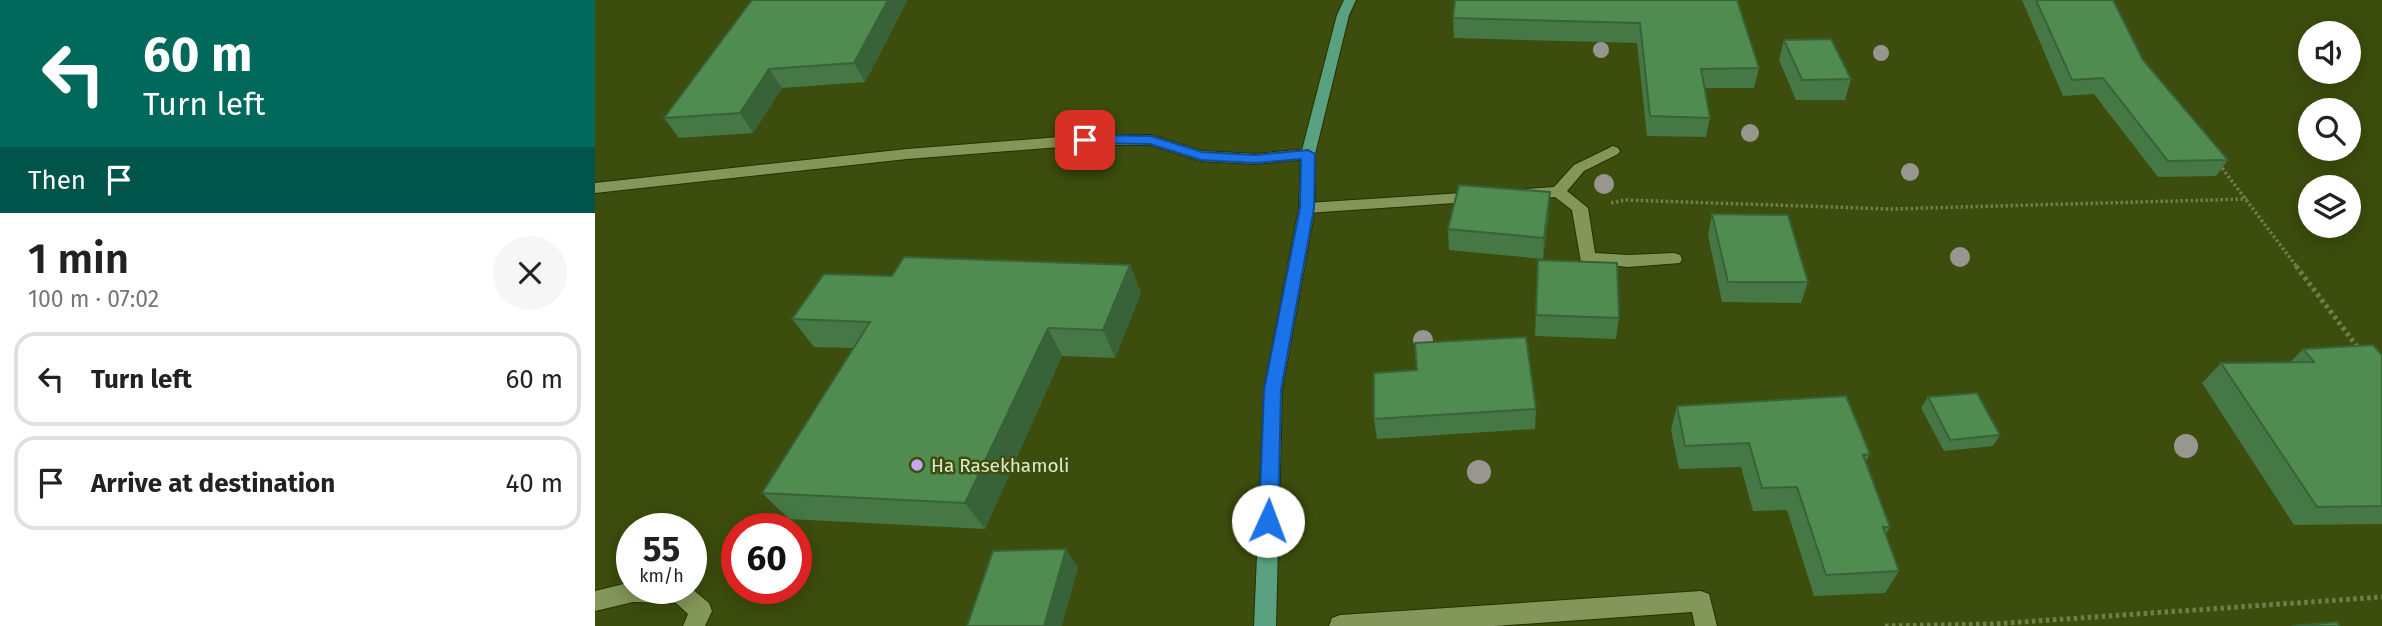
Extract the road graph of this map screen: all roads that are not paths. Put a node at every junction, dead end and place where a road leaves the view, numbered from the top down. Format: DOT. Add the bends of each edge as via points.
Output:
graph roads {
  1 [pos="1350,0"];
  2 [pos="1613,151"];
  3 [pos="1308,154"];
  4 [pos="595,188"];
  5 [pos="1558,192"];
  6 [pos="1516,194"];
  7 [pos="1488,196"];
  8 [pos="1307,208"];
  9 [pos="1674,259"];
  10 [pos="595,601"];
  11 [pos="694,626"];
  12 [pos="1265,626"];
  13 [pos="1340,626"];
  14 [pos="1706,626"];
  1 -- 3 [label="main road"];
  2 -- 5 [label="street" via="1579,168"];
  3 -- 4 [label="street" via="1255,159 1201,156 1151,140 1085,140 879,156"];
  3 -- 8 [label="main road"];
  5 -- 6 [label="street"];
  5 -- 9 [label="street" via="1580,208 1587,257"];
  7 -- 8 [label="street"];
  8 -- 12 [label="main road" via="1273,390"];
  10 -- 11 [label="street" via="633,592 681,593 701,611"];
  13 -- 14 [label="street" via="1701,601"];
}
